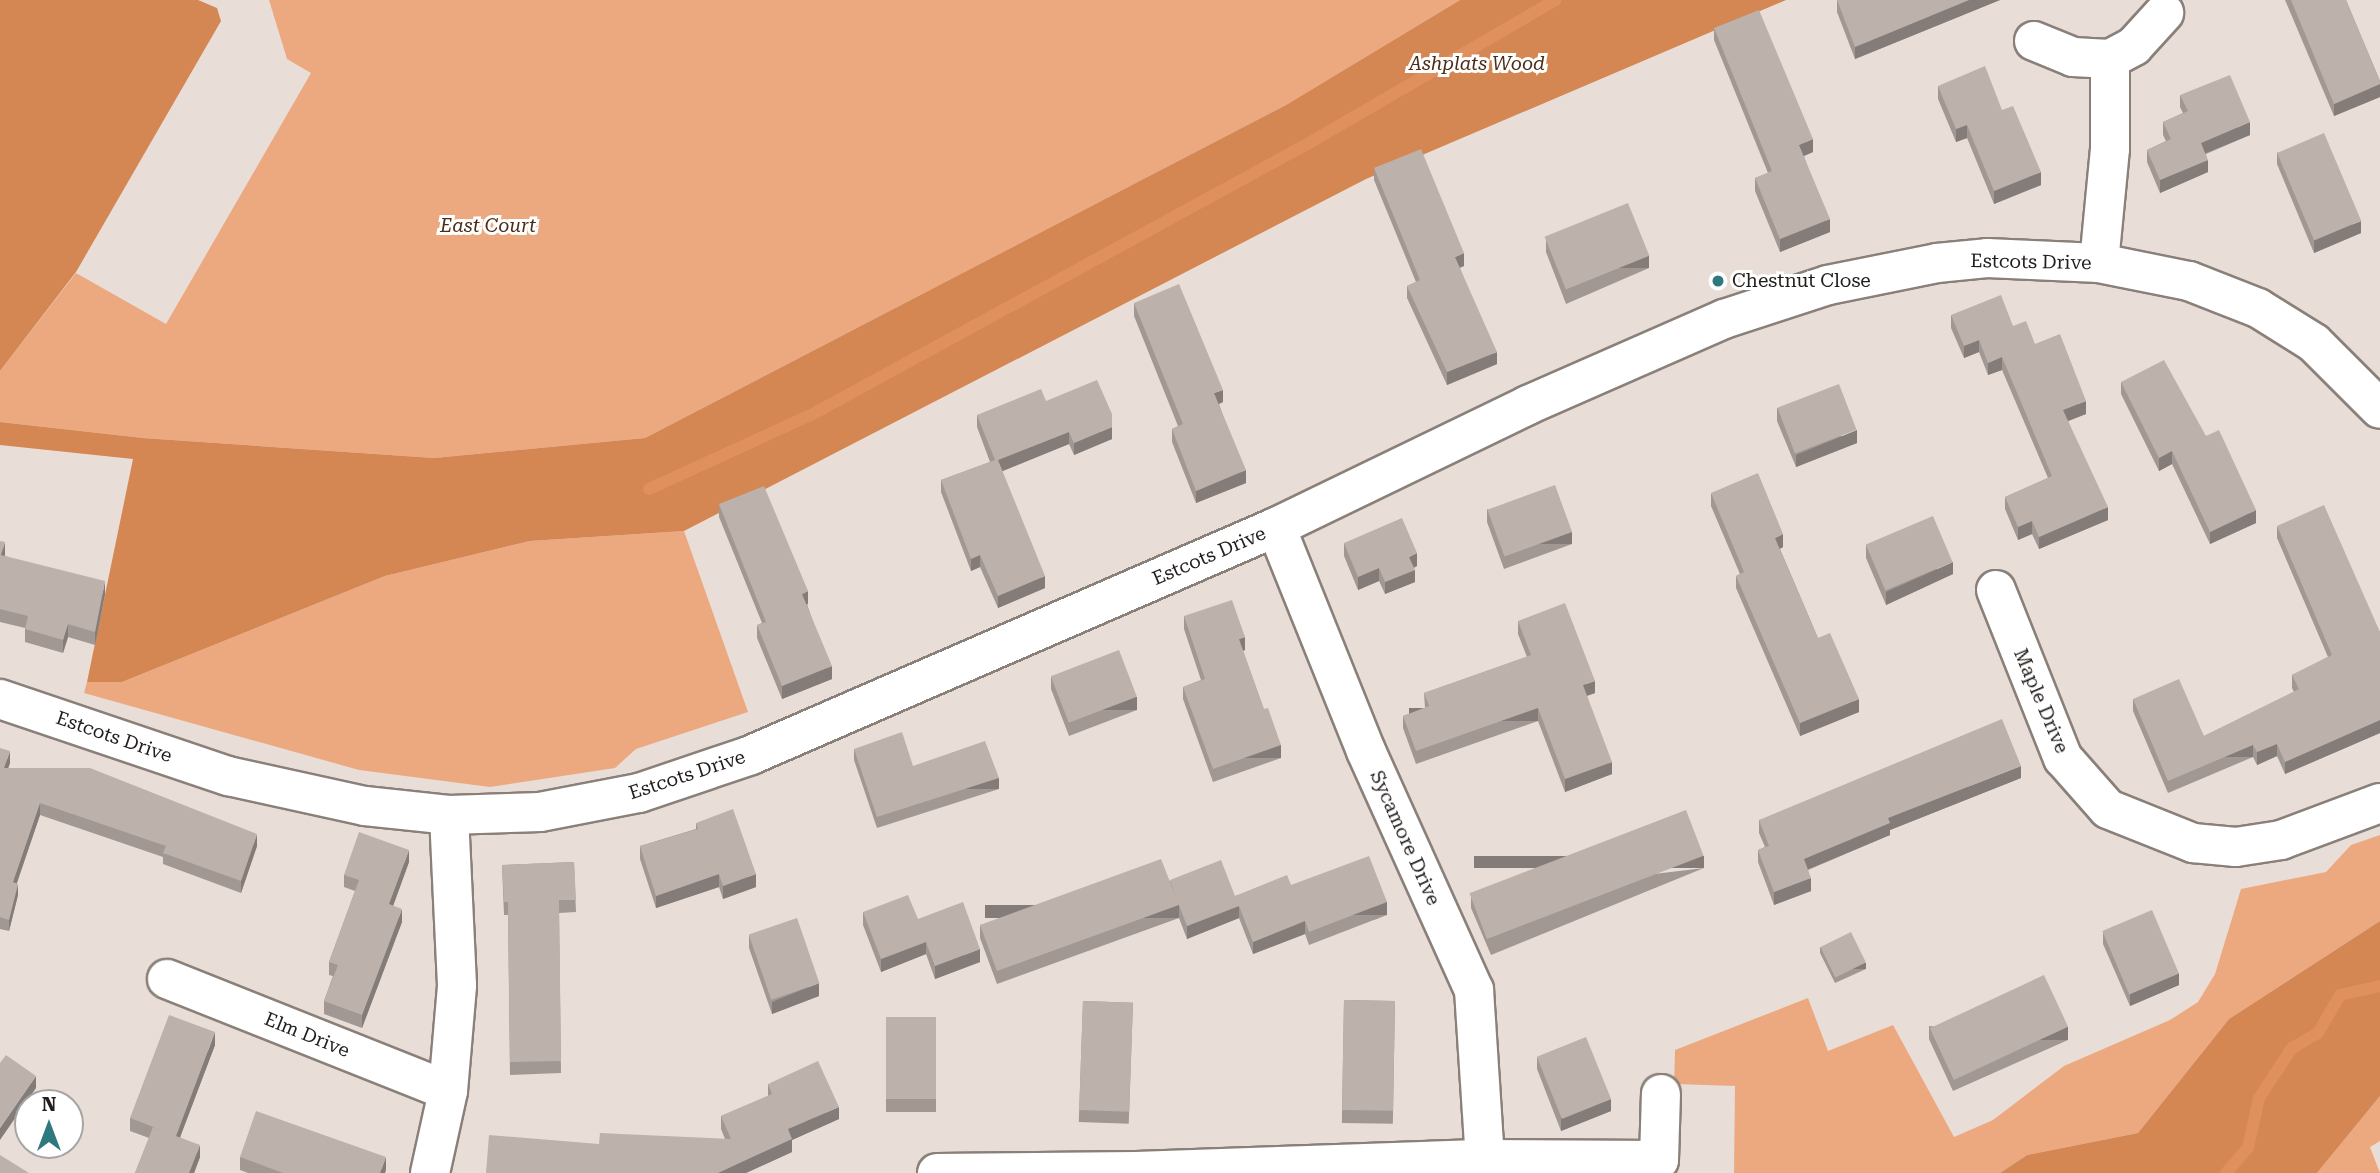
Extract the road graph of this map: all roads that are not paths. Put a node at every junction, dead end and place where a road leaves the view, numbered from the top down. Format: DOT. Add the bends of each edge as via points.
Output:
graph roads {
  1 [pos="2164,13"];
  2 [pos="2034,41"];
  3 [pos="2110,60"];
  4 [pos="2099,263"];
  5 [pos="2380,409"];
  6 [pos="1276,527"];
  7 [pos="1996,590"];
  8 [pos="0,699"];
  9 [pos="2380,803"];
  10 [pos="449,815"];
  11 [pos="167,979"];
  12 [pos="448,1091"];
  13 [pos="1661,1094"];
  14 [pos="1485,1159"];
  15 [pos="430,1173"];
  16 [pos="937,1173"];
  1 -- 3 [label="street" via="2134,46"];
  2 -- 3 [label="street" via="2073,57"];
  3 -- 4 [label="street" via="2110,149"];
  4 -- 5 [label="street, Estcots Drive" via="2189,281 2258,308 2314,343"];
  4 -- 6 [label="street, Estcots Drive" via="1987,258 1905,267 1828,285 1724,318"];
  6 -- 10 [label="street, Estcots Drive" via="751,755 614,798 540,812"];
  6 -- 14 [label="street, Sycamore Drive" via="1366,751 1474,989"];
  7 -- 9 [label="street, Maple Drive" via="2063,758 2108,809 2193,843 2236,848 2281,840"];
  8 -- 10 [label="street, Estcots Drive" via="228,776 365,806"];
  10 -- 12 [label="street" via="457,985"];
  11 -- 12 [label="street, Elm Drive"];
  12 -- 15 [label="street"];
  13 -- 14 [label="street" via="1659,1160"];
  14 -- 16 [label="street"];
}
